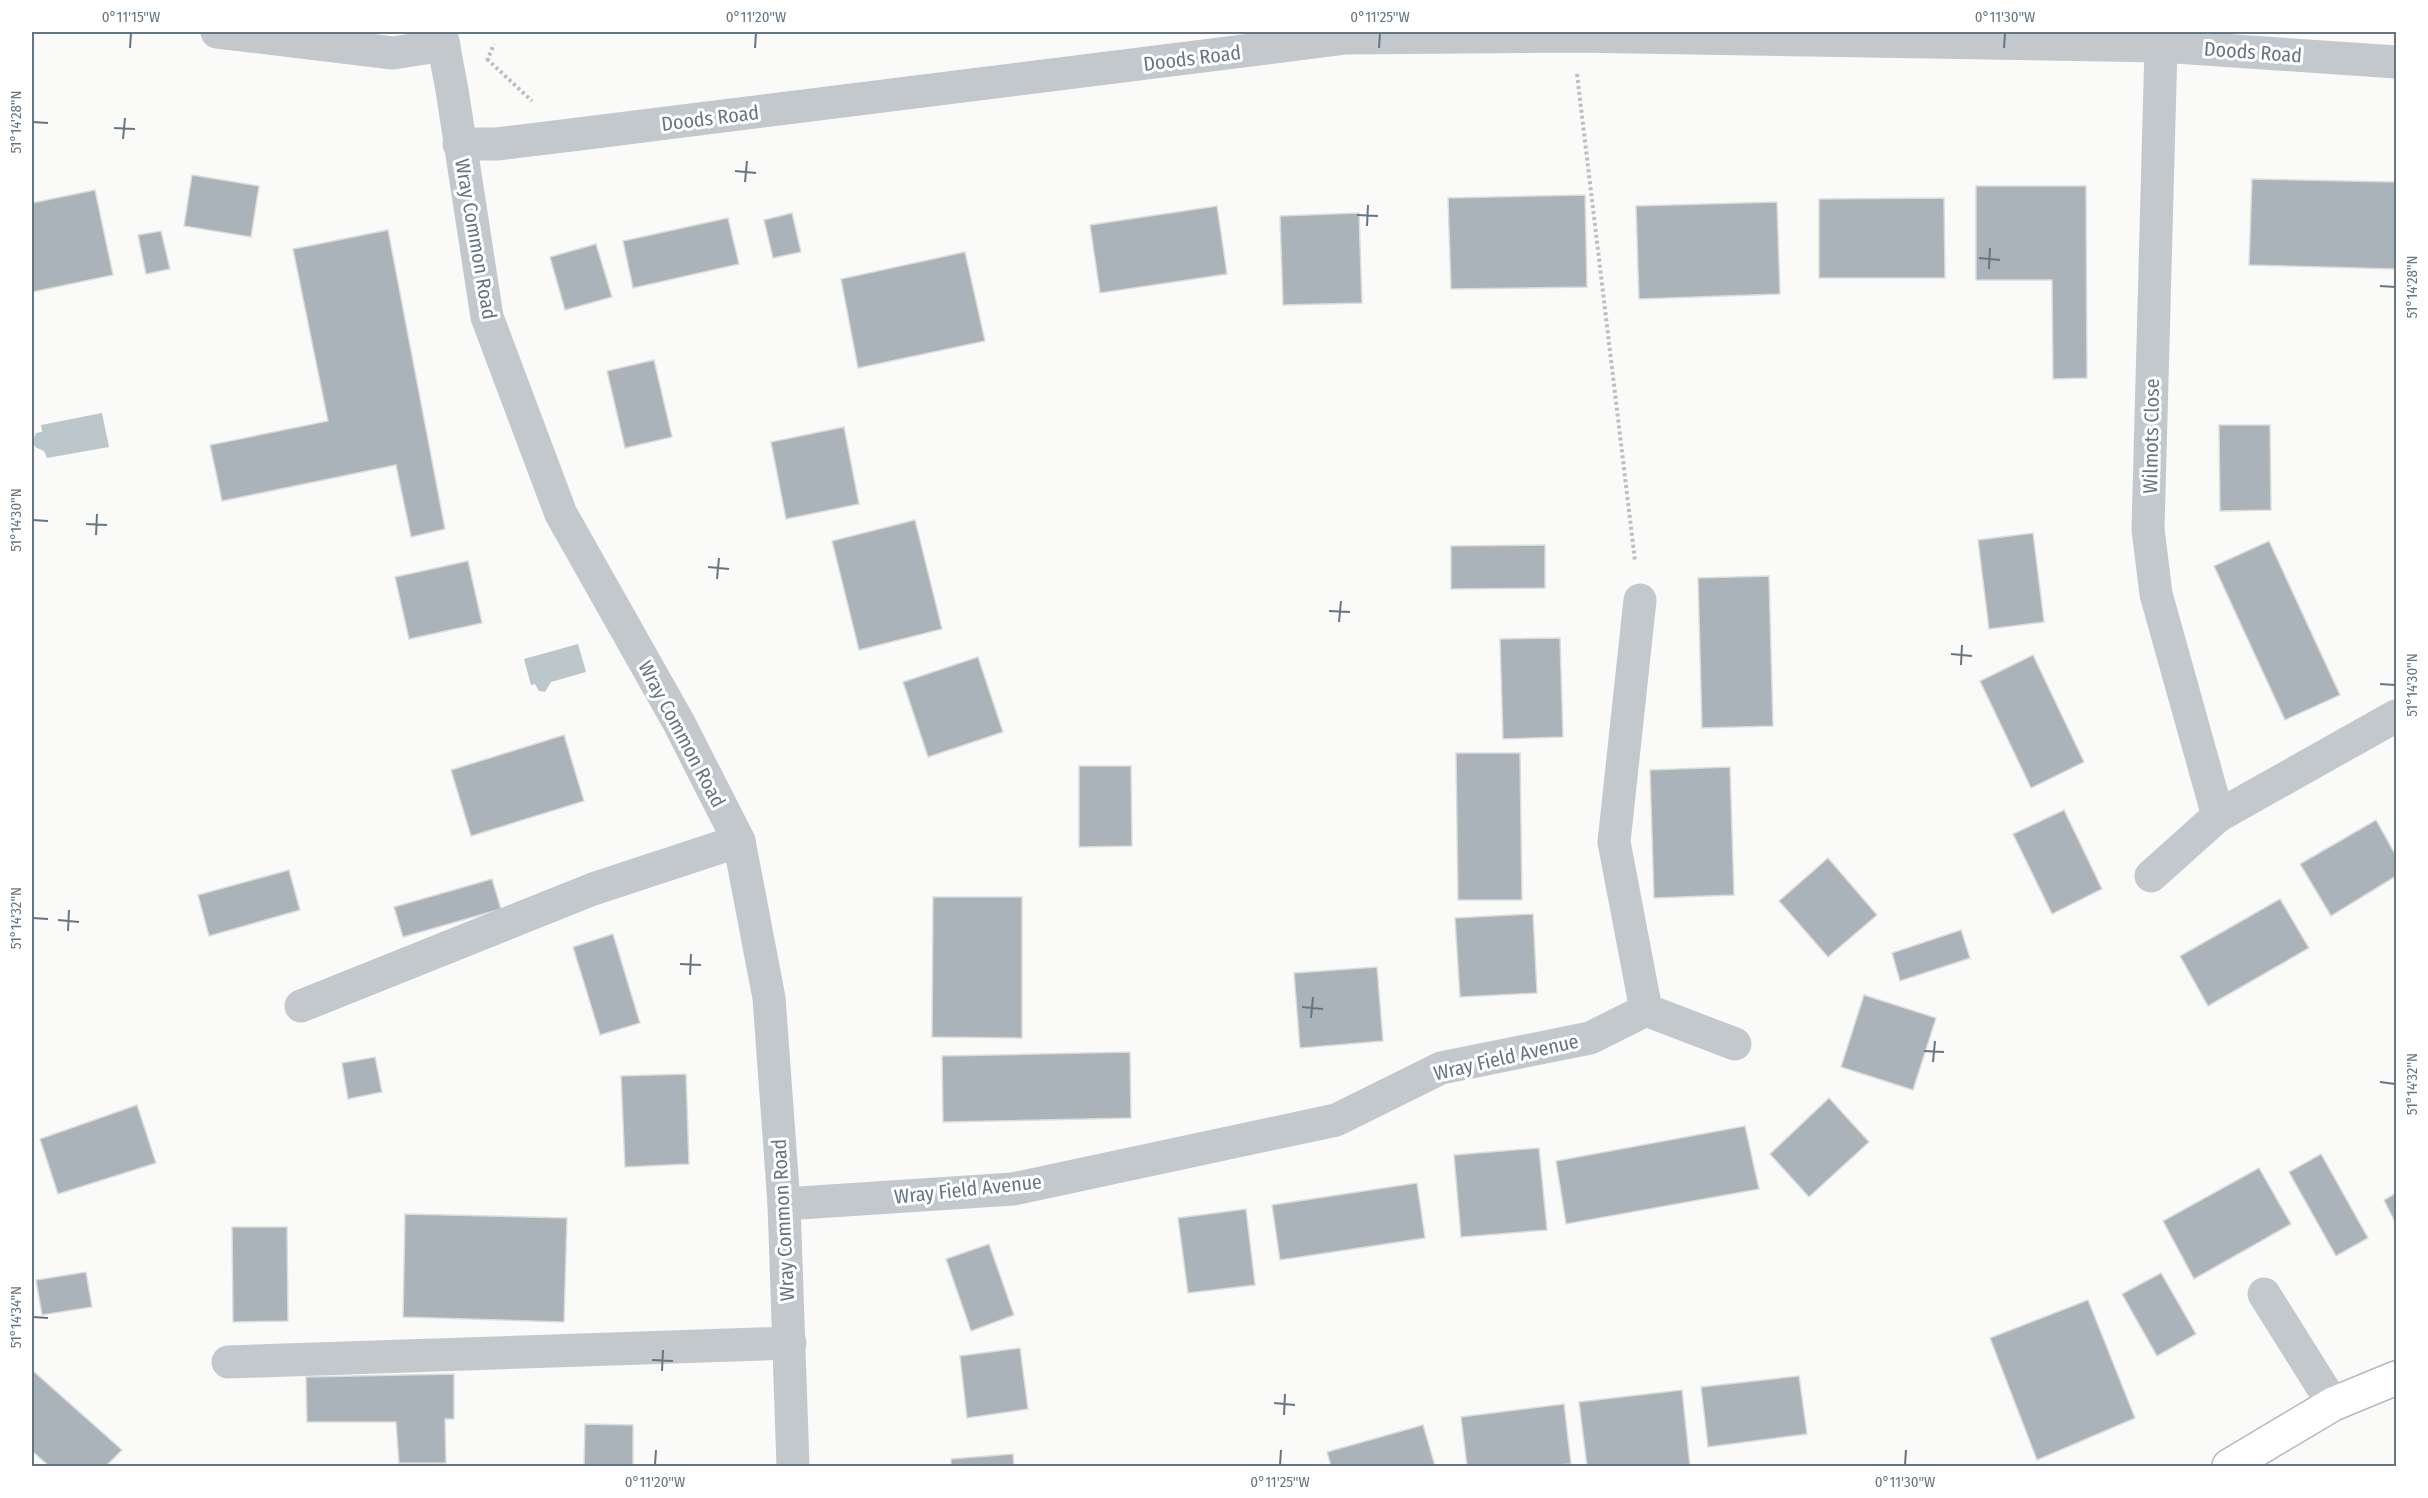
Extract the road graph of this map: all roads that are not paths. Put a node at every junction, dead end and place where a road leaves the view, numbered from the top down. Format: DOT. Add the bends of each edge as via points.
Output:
graph roads {
  1 [pos="217,32"];
  2 [pos="1559,35"];
  3 [pos="442,38"];
  4 [pos="2161,46"];
  5 [pos="2397,62"];
  6 [pos="459,144"];
  7 [pos="1640,600"];
  8 [pos="2397,716"];
  9 [pos="2218,816"];
  10 [pos="739,841"];
  11 [pos="2151,876"];
  12 [pos="301,1006"];
  13 [pos="1646,1010"];
  14 [pos="1735,1044"];
  15 [pos="784,1204"];
  16 [pos="2264,1294"];
  17 [pos="789,1343"];
  18 [pos="228,1362"];
  19 [pos="2397,1378"];
  20 [pos="2333,1404"];
  21 [pos="793,1467"];
  22 [pos="2229,1467"];
  1 -- 3 [label="street" via="393,53"];
  2 -- 4 [label="street, Doods Road"];
  2 -- 6 [label="street, Doods Road" via="1346,38 497,144"];
  3 -- 6 [label="street, Wray Common Road"];
  4 -- 5 [label="street, Doods Road"];
  4 -- 9 [label="street, Wilmots Close" via="2148,529 2156,594"];
  6 -- 10 [label="street, Wray Common Road" via="487,317 561,514 679,723"];
  7 -- 13 [label="street" via="1614,842"];
  8 -- 9 [label="street"];
  9 -- 11 [label="street"];
  10 -- 12 [label="street" via="593,889"];
  10 -- 15 [label="street, Wray Common Road" via="769,998"];
  13 -- 14 [label="street"];
  13 -- 15 [label="street, Wray Field Avenue" via="1590,1038 1441,1068 1336,1120 1013,1189"];
  15 -- 17 [label="street, Wray Common Road"];
  16 -- 20 [label="street"];
  17 -- 18 [label="street"];
  17 -- 21 [label="street, Wray Common Road"];
  19 -- 20 [label="main road"];
  20 -- 22 [label="main road"];
}
